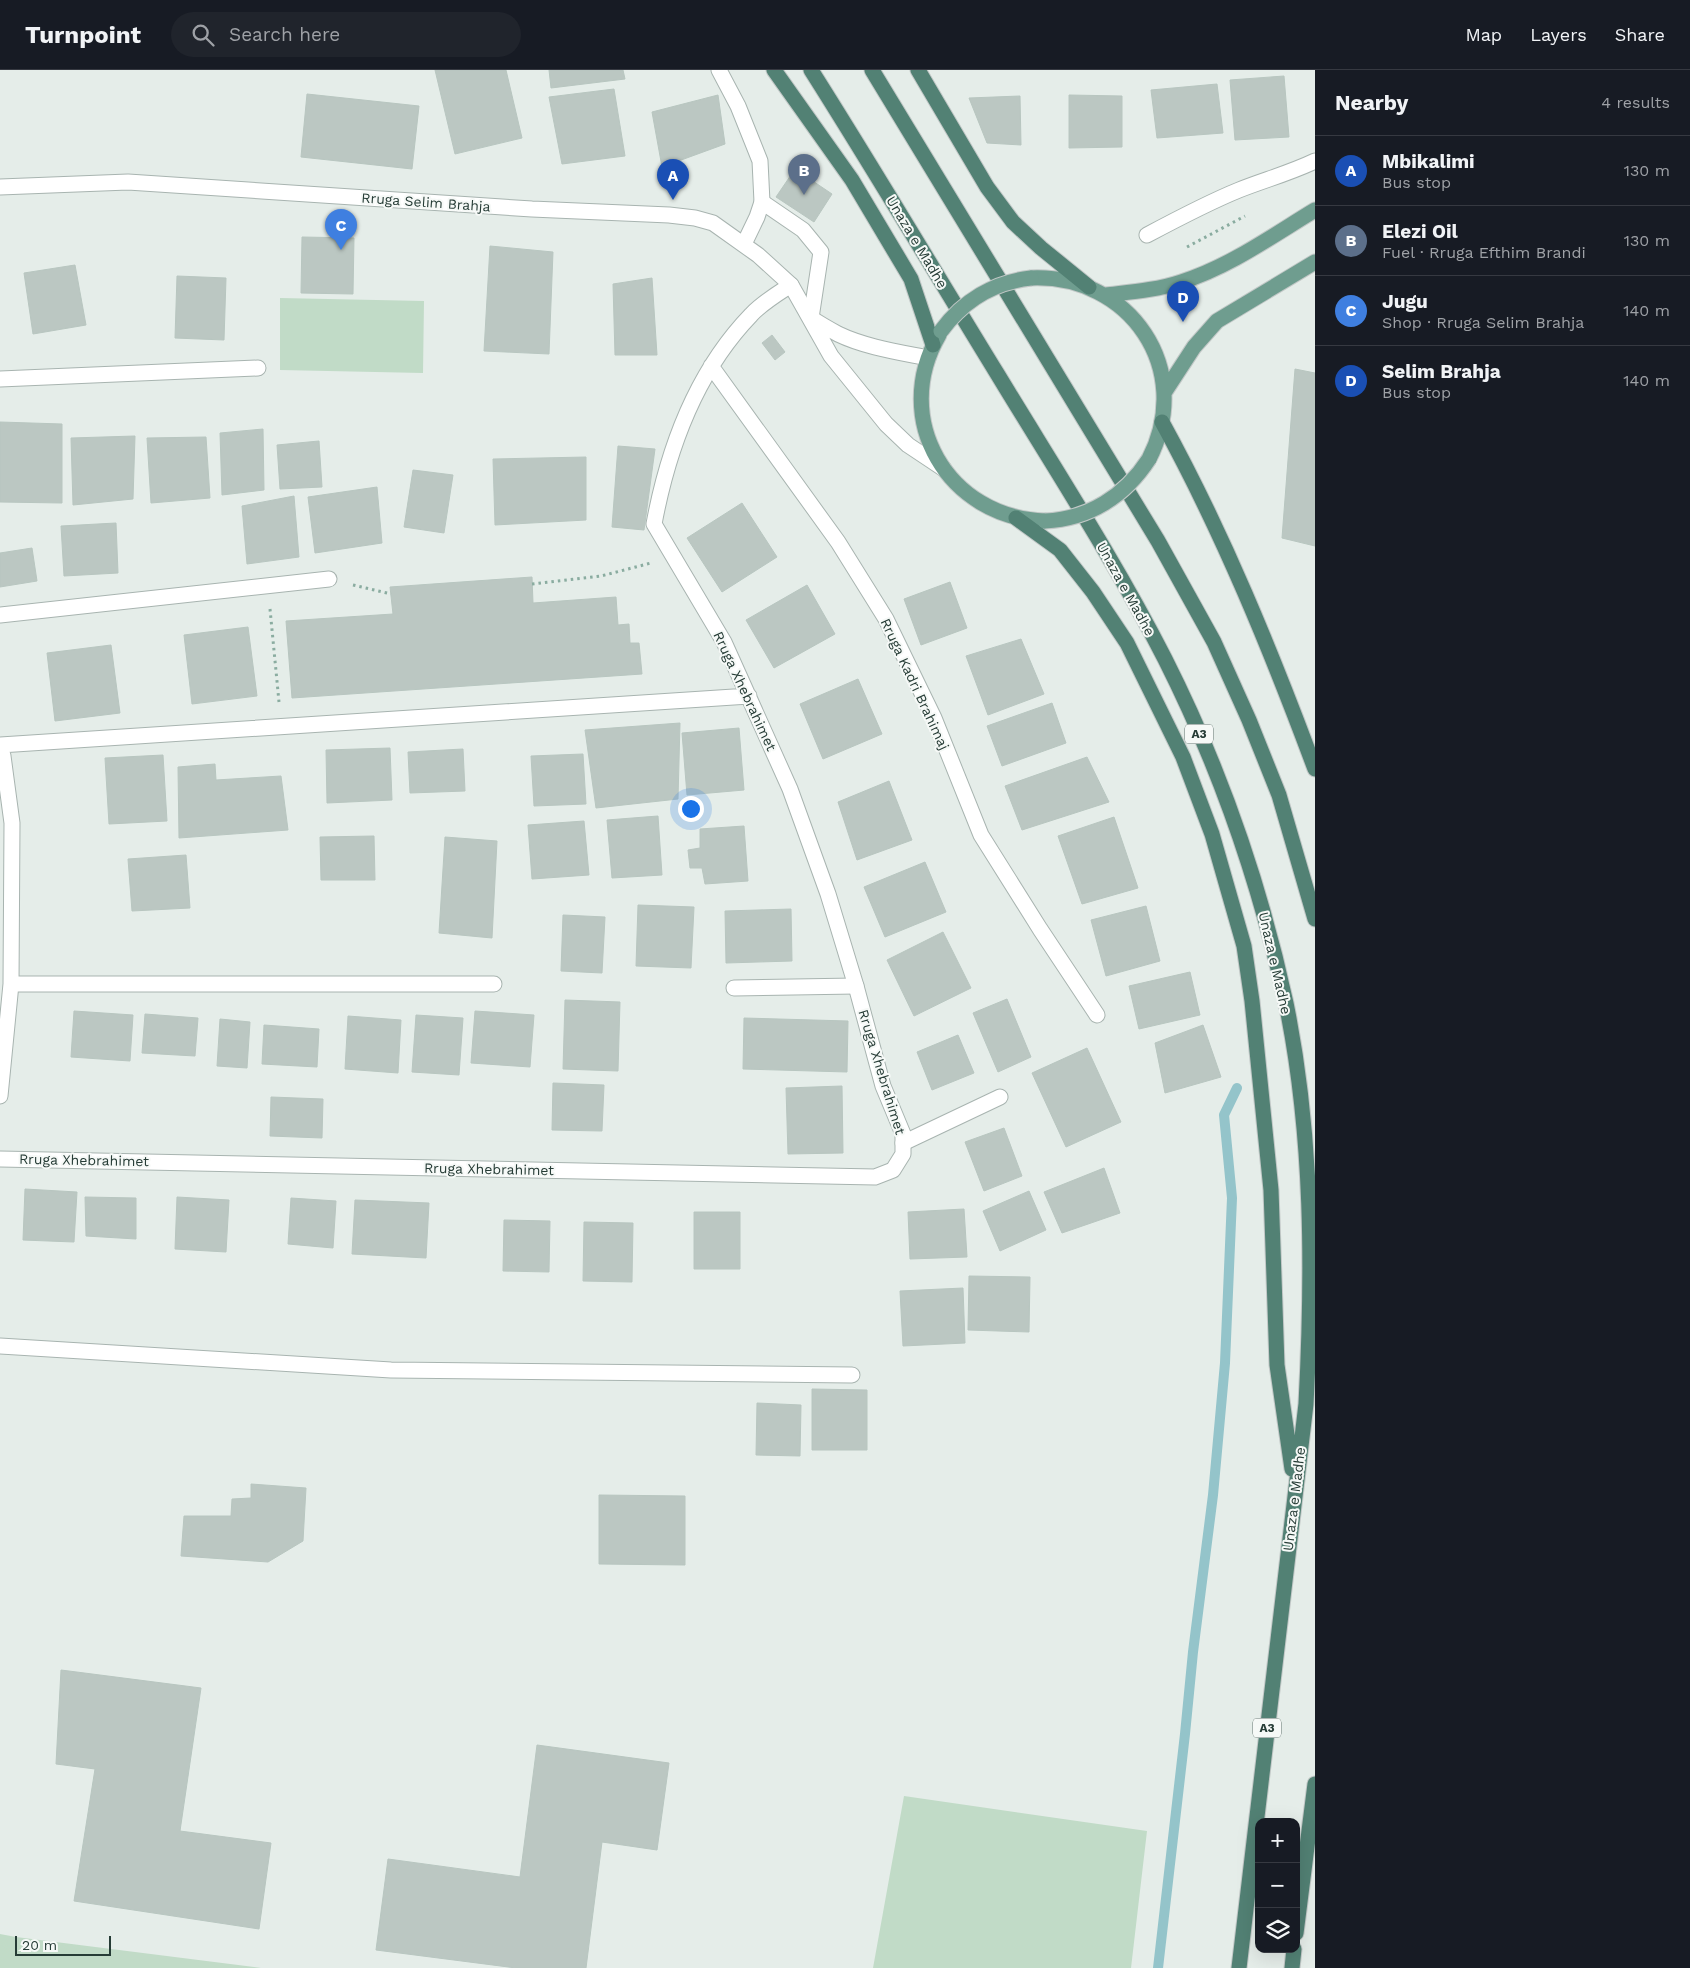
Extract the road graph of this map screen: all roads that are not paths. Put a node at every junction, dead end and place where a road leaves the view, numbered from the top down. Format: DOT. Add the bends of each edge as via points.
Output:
graph roads {
  1 [pos="719,70"];
  2 [pos="774,70"];
  3 [pos="811,70"];
  4 [pos="872,70"];
  5 [pos="918,70"];
  6 [pos="1315,161"];
  7 [pos="0,187"];
  8 [pos="762,202"];
  9 [pos="1315,210"];
  10 [pos="1147,235"];
  11 [pos="744,244"];
  12 [pos="1315,262"];
  13 [pos="791,285"];
  14 [pos="1088,287"];
  15 [pos="1106,295"];
  16 [pos="811,318"];
  17 [pos="931,351"];
  18 [pos="711,366"];
  19 [pos="258,368"];
  20 [pos="0,378"];
  21 [pos="1164,393"];
  22 [pos="1162,422"];
  23 [pos="944,469"];
  24 [pos="1016,518"];
  25 [pos="329,579"];
  26 [pos="0,615"];
  27 [pos="748,696"];
  28 [pos="0,745"];
  29 [pos="1315,769"];
  30 [pos="1315,919"];
  31 [pos="11,984"];
  32 [pos="494,984"];
  33 [pos="856,986"];
  34 [pos="734,988"];
  35 [pos="1096,1015"];
  36 [pos="0,1096"];
  37 [pos="1000,1097"];
  38 [pos="903,1143"];
  39 [pos="0,1159"];
  40 [pos="0,1346"];
  41 [pos="852,1375"];
  42 [pos="1295,1488"];
  43 [pos="1315,1784"];
  44 [pos="1299,1908"];
  45 [pos="1294,1953"];
  46 [pos="1239,1968"];
  47 [pos="1292,1968"];
  1 -- 8 [label="street" via="738,106 760,161"];
  2 -- 17 [label="highway" via="852,180 911,279"];
  3 -- 42 [label="highway, Unaza e Madhe / A3" via="1110,558 1165,660 1233,816 1263,911 1286,1005 1302,1109 1310,1209 1310,1331 1306,1404"];
  4 -- 30 [label="highway" via="1148,524 1214,642 1279,795"];
  5 -- 14 [label="highway" via="987,187 1013,222"];
  6 -- 10 [label="street" via="1193,210"];
  7 -- 11 [label="street, Rruga Selim Brahja" via="128,182 669,215 713,223"];
  8 -- 11 [label="street"];
  8 -- 16 [label="street" via="803,230 821,252"];
  9 -- 15 [label="main road" via="1207,272 1161,288"];
  11 -- 13 [label="street, Rruga Selim Brahja"];
  12 -- 21 [label="main road" via="1217,321 1194,347"];
  13 -- 16 [label="street, Rruga Selim Brahja"];
  13 -- 18 [label="street, Rruga Xhebrahimet" via="751,315"];
  14 -- 15 [label="main road"];
  14 -- 17 [label="main road, bridge" via="1059,279 1031,278 1002,284 984,292 961,309 941,331"];
  15 -- 21 [label="main road" via="1129,314 1147,337 1159,364"];
  16 -- 17 [label="street, Rruga Selim Brahja" via="840,335 863,343 896,352"];
  16 -- 23 [label="street, Rruga Selim Brahja" via="831,356 886,424 908,445"];
  17 -- 23 [label="main road" via="922,386 922,415 929,444"];
  18 -- 27 [label="street, Rruga Xhebrahimet" via="690,404 659,497 654,524 724,642"];
  18 -- 35 [label="street, Rruga Kadri Brahimaj" via="838,542 886,619 934,718 981,835"];
  19 -- 20 [label="street"];
  21 -- 22 [label="main road"];
  22 -- 24 [label="main road, bridge" via="1149,459 1117,496 1074,517 1045,521"];
  22 -- 29 [label="highway" via="1187,468 1265,638"];
  23 -- 24 [label="main road" via="963,491 980,503"];
  24 -- 42 [label="highway" via="1060,550 1094,592 1127,643 1183,757 1217,852 1244,946 1252,1001 1271,1190 1277,1365"];
  25 -- 26 [label="street"];
  27 -- 28 [label="street"];
  27 -- 33 [label="street, Rruga Xhebrahimet" via="790,789 828,894"];
  28 -- 31 [label="street" via="12,823"];
  31 -- 32 [label="street"];
  31 -- 36 [label="street"];
  33 -- 34 [label="street"];
  33 -- 38 [label="street, Rruga Xhebrahimet" via="883,1086 903,1134"];
  37 -- 38 [label="street"];
  38 -- 39 [label="street, Rruga Xhebrahimet" via="903,1154 893,1170 875,1177"];
  40 -- 41 [label="street" via="391,1370"];
  42 -- 46 [label="highway, Unaza e Madhe / A3"];
  43 -- 44 [label="highway"];
  45 -- 47 [label="highway"];
}
